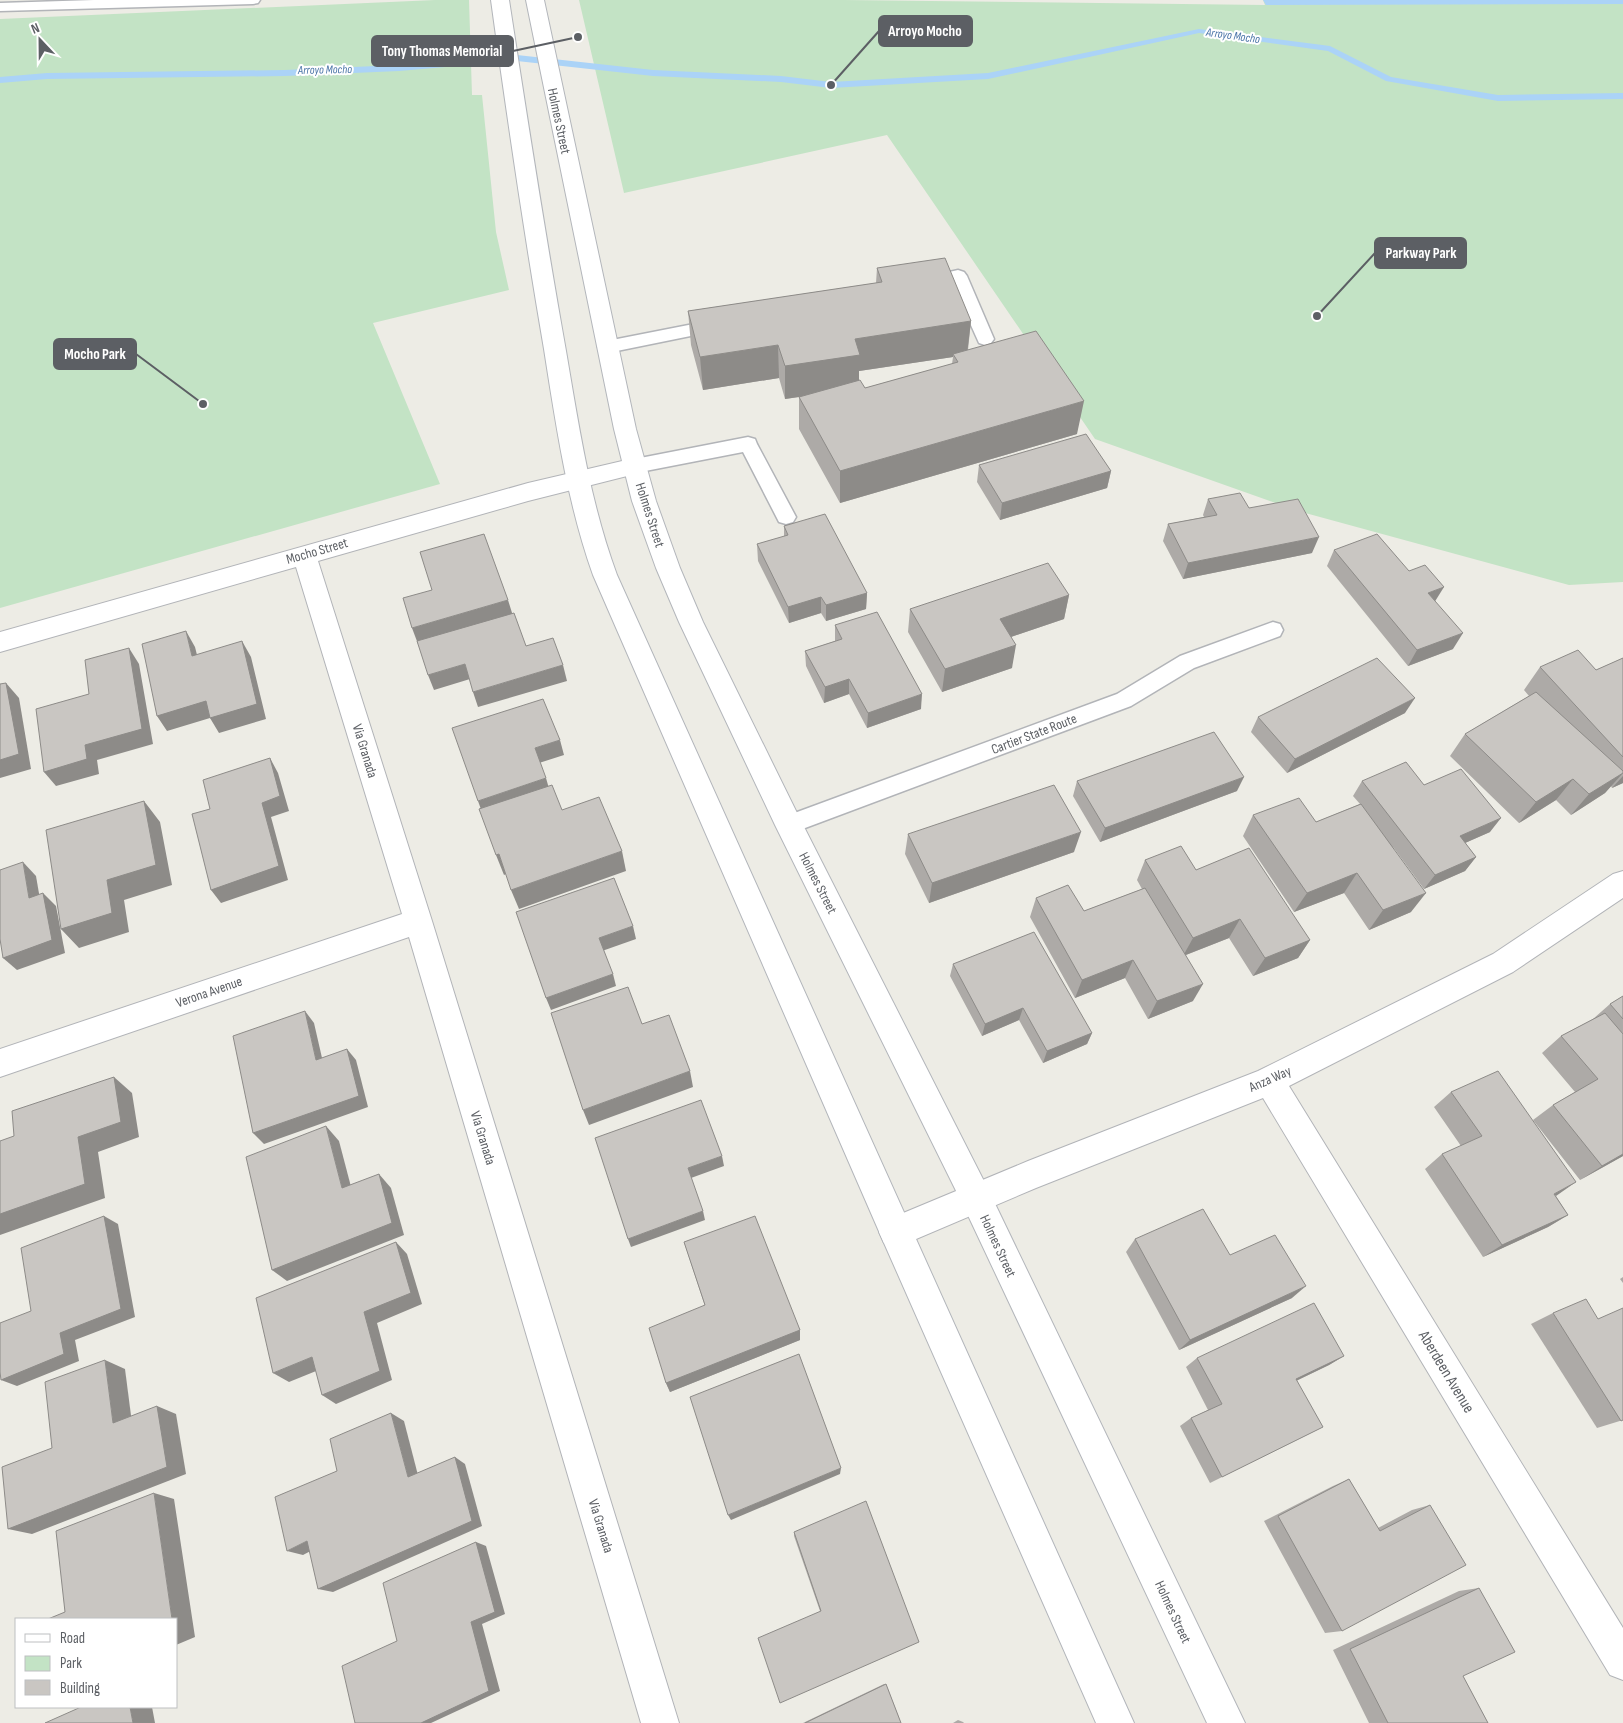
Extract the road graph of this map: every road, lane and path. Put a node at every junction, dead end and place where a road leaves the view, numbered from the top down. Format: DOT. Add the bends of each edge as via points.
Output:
graph roads {
  1 [pos="253,0"];
  2 [pos="0,6"];
  3 [pos="502,8"];
  4 [pos="536,8"];
  5 [pos="910,286"];
  6 [pos="737,321"];
  7 [pos="985,339"];
  8 [pos="608,347"];
  9 [pos="635,466"];
  10 [pos="577,479"];
  11 [pos="786,517"];
  12 [pos="304,555"];
  13 [pos="1273,630"];
  14 [pos="0,642"];
  15 [pos="789,826"];
  16 [pos="1623,883"];
  17 [pos="418,921"];
  18 [pos="0,1063"];
  19 [pos="1269,1081"];
  20 [pos="976,1198"];
  21 [pos="895,1232"];
  22 [pos="1620,1653"];
  23 [pos="660,1723"];
  24 [pos="1115,1723"];
  25 [pos="1226,1723"];
  1 -- 2 [label="lane"];
  3 -- 10 [label="main road" via="531,213"];
  4 -- 8 [label="main road, Holmes Street"];
  5 -- 7 [label="lane" via="958,276"];
  6 -- 8 [label="lane"];
  8 -- 9 [label="main road, Holmes Street"];
  9 -- 10 [label="main road, Mocho Street"];
  9 -- 11 [label="lane" via="748,444"];
  9 -- 15 [label="main road, Holmes Street" via="654,533 691,622"];
  10 -- 12 [label="main road, Mocho Street"];
  10 -- 21 [label="main road" via="605,575"];
  12 -- 14 [label="main road, Mocho Street"];
  12 -- 17 [label="main road, Via Granada"];
  13 -- 15 [label="lane, Cartier State Route" via="1187,662 1124,700"];
  15 -- 20 [label="main road, Holmes Street"];
  16 -- 19 [label="main road, Anza Way" via="1503,963"];
  17 -- 18 [label="main road, Verona Avenue"];
  17 -- 23 [label="main road, Via Granada"];
  19 -- 20 [label="main road, Anza Way"];
  19 -- 22 [label="main road, Aberdeen Avenue"];
  20 -- 21 [label="main road, Anza Way"];
  20 -- 25 [label="main road, Holmes Street"];
  21 -- 24 [label="main road"];
}
